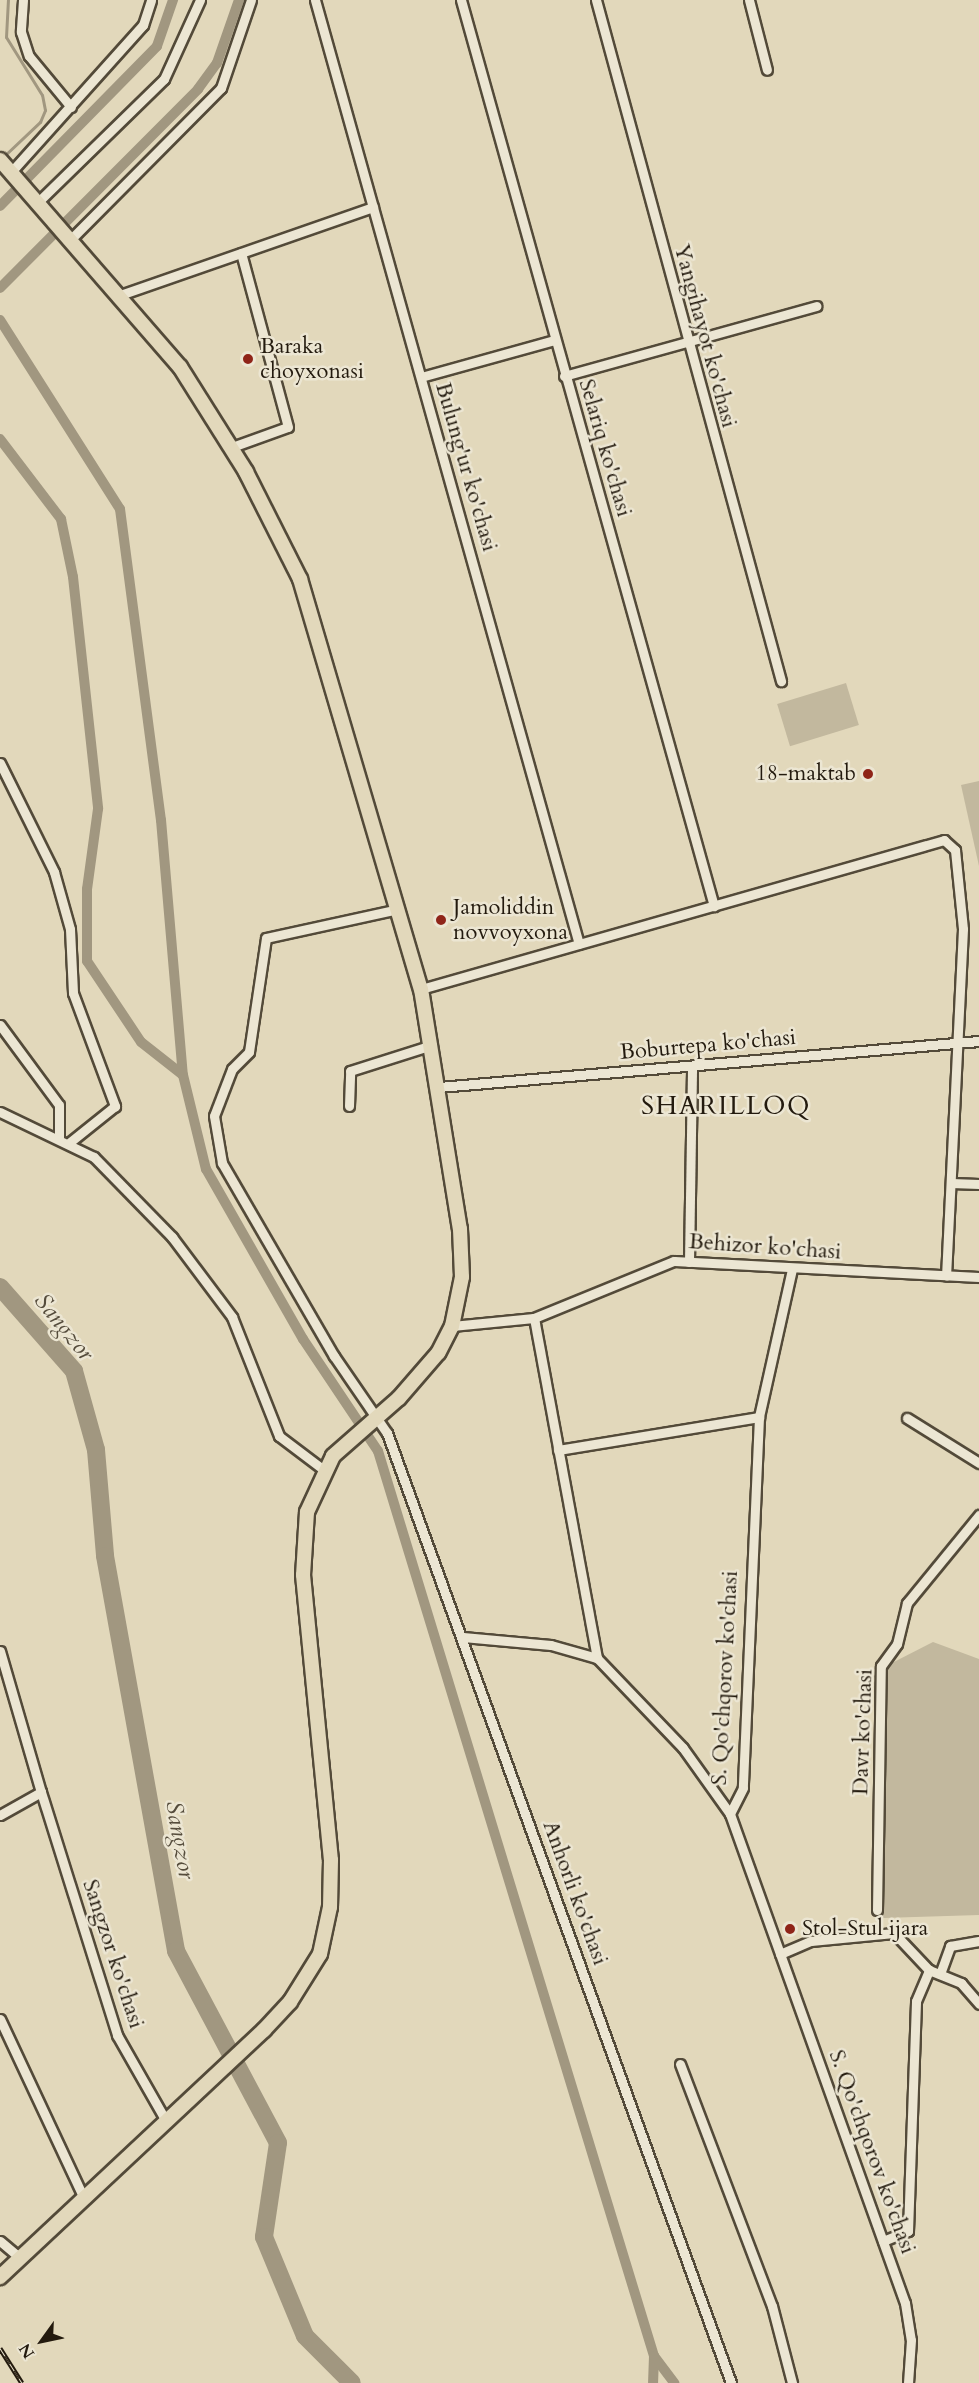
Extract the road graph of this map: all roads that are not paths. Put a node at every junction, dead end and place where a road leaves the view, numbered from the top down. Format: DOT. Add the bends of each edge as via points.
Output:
graph roads {
  1 [pos="23,0"];
  2 [pos="151,0"];
  3 [pos="200,0"];
  4 [pos="251,0"];
  5 [pos="315,0"];
  6 [pos="461,0"];
  7 [pos="596,0"];
  8 [pos="749,0"];
  9 [pos="766,70"];
  10 [pos="71,107"];
  11 [pos="8,168"];
  12 [pos="39,203"];
  13 [pos="373,207"];
  14 [pos="70,238"];
  15 [pos="241,253"];
  16 [pos="120,295"];
  17 [pos="816,306"];
  18 [pos="554,340"];
  19 [pos="686,341"];
  20 [pos="564,375"];
  21 [pos="421,377"];
  22 [pos="232,447"];
  23 [pos="781,681"];
  24 [pos="0,763"];
  25 [pos="714,906"];
  26 [pos="398,909"];
  27 [pos="579,944"];
  28 [pos="421,988"];
  29 [pos="0,1025"];
  30 [pos="979,1041"];
  31 [pos="960,1044"];
  32 [pos="432,1045"];
  33 [pos="692,1066"];
  34 [pos="440,1087"];
  35 [pos="349,1106"];
  36 [pos="0,1112"];
  37 [pos="59,1137"];
  38 [pos="70,1142"];
  39 [pos="951,1183"];
  40 [pos="979,1184"];
  41 [pos="689,1262"];
  42 [pos="792,1269"];
  43 [pos="946,1276"];
  44 [pos="979,1277"];
  45 [pos="534,1318"];
  46 [pos="452,1326"];
  47 [pos="759,1417"];
  48 [pos="907,1418"];
  49 [pos="378,1419"];
  50 [pos="558,1450"];
  51 [pos="979,1463"];
  52 [pos="324,1470"];
  53 [pos="979,1515"];
  54 [pos="463,1637"];
  55 [pos="0,1651"];
  56 [pos="597,1658"];
  57 [pos="41,1792"];
  58 [pos="730,1814"];
  59 [pos="0,1815"];
  60 [pos="877,1910"];
  61 [pos="979,1941"];
  62 [pos="780,1954"];
  63 [pos="929,1970"];
  64 [pos="940,1974"];
  65 [pos="979,2004"];
  66 [pos="0,2019"];
  67 [pos="680,2064"];
  68 [pos="166,2121"];
  69 [pos="84,2198"];
  70 [pos="0,2241"];
  71 [pos="883,2241"];
  72 [pos="20,2258"];
  73 [pos="0,2277"];
  74 [pos="731,2383"];
  75 [pos="792,2383"];
  76 [pos="908,2383"];
  1 -- 10 [label="street" via="21,32 29,56"];
  2 -- 10 [label="street" via="142,25"];
  3 -- 12 [label="street" via="164,79"];
  4 -- 14 [label="street" via="221,88"];
  5 -- 13 [label="street, Bulung'ur ko'chasi"];
  6 -- 18 [label="street, Selariq ko'chasi"];
  7 -- 19 [label="street, Yangihayot ko'chasi"];
  8 -- 9 [label="street"];
  10 -- 11 [label="street"];
  11 -- 12 [label="main road"];
  12 -- 14 [label="main road"];
  13 -- 15 [label="street"];
  13 -- 21 [label="street, Bulung'ur ko'chasi"];
  14 -- 16 [label="main road"];
  15 -- 16 [label="street"];
  15 -- 22 [label="street" via="288,427"];
  16 -- 22 [label="main road" via="180,367"];
  17 -- 19 [label="street"];
  18 -- 20 [label="street, Selariq ko'chasi"];
  18 -- 21 [label="street"];
  19 -- 20 [label="street"];
  19 -- 23 [label="street, Yangihayot ko'chasi"];
  20 -- 25 [label="street, Selariq ko'chasi"];
  21 -- 27 [label="street, Bulung'ur ko'chasi"];
  22 -- 26 [label="main road" via="284,543 314,617"];
  24 -- 38 [label="street" via="54,872 70,929 73,993 115,1106"];
  25 -- 27 [label="street"];
  25 -- 31 [label="street" via="944,840 955,850 963,929"];
  26 -- 28 [label="main road"];
  26 -- 49 [label="street, Anhorli ko'chasi" via="266,938 249,1052 232,1069 214,1116 222,1162 249,1216"];
  27 -- 28 [label="street"];
  28 -- 32 [label="main road"];
  29 -- 37 [label="street" via="59,1105"];
  30 -- 31 [label="street, Boburtepa ko'chasi"];
  31 -- 33 [label="street, Boburtepa ko'chasi"];
  31 -- 39 [label="street"];
  32 -- 34 [label="main road"];
  32 -- 35 [label="street" via="350,1071"];
  33 -- 34 [label="street, Boburtepa ko'chasi"];
  33 -- 41 [label="street"];
  34 -- 46 [label="main road" via="462,1254"];
  36 -- 37 [label="street"];
  37 -- 38 [label="street"];
  38 -- 52 [label="street" via="94,1157 172,1237 232,1317 279,1436"];
  39 -- 40 [label="street"];
  39 -- 43 [label="street"];
  41 -- 42 [label="street, Behizor ko'chasi"];
  41 -- 45 [label="street, Behizor ko'chasi" via="674,1261"];
  42 -- 43 [label="street, Behizor ko'chasi"];
  42 -- 47 [label="street, S. Qo'chqorov ko'chasi"];
  43 -- 44 [label="street, Behizor ko'chasi"];
  45 -- 46 [label="street, Behizor ko'chasi"];
  45 -- 50 [label="street"];
  46 -- 49 [label="main road" via="429,1365"];
  47 -- 50 [label="street"];
  47 -- 58 [label="street, S. Qo'chqorov ko'chasi" via="743,1788"];
  48 -- 51 [label="street"];
  49 -- 52 [label="main road" via="345,1444"];
  49 -- 54 [label="street, Anhorli ko'chasi"];
  50 -- 56 [label="street"];
  52 -- 68 [label="main road" via="309,1503 303,1557 329,1837 330,1907 313,1967 264,2030"];
  53 -- 60 [label="street, Davr ko'chasi" via="907,1603 897,1644 881,1665"];
  54 -- 56 [label="street" via="551,1645"];
  54 -- 74 [label="street, Anhorli ko'chasi"];
  55 -- 57 [label="street, Sangzor ko'chasi"];
  56 -- 58 [label="street" via="676,1740"];
  57 -- 59 [label="street"];
  57 -- 68 [label="street, Sangzor ko'chasi" via="117,2035"];
  58 -- 62 [label="street, S. Qo'chqorov ko'chasi"];
  61 -- 64 [label="street" via="950,1946"];
  62 -- 63 [label="street" via="812,1941 894,1933"];
  62 -- 71 [label="street, S. Qo'chqorov ko'chasi"];
  63 -- 64 [label="street"];
  63 -- 71 [label="street" via="916,2001 909,2231"];
  64 -- 65 [label="street" via="961,1983"];
  66 -- 69 [label="street"];
  67 -- 75 [label="street" via="772,2306"];
  68 -- 69 [label="main road"];
  69 -- 72 [label="main road"];
  70 -- 72 [label="street"];
  71 -- 76 [label="street, S. Qo'chqorov ko'chasi" via="905,2303 911,2340"];
  72 -- 73 [label="main road"];
}
